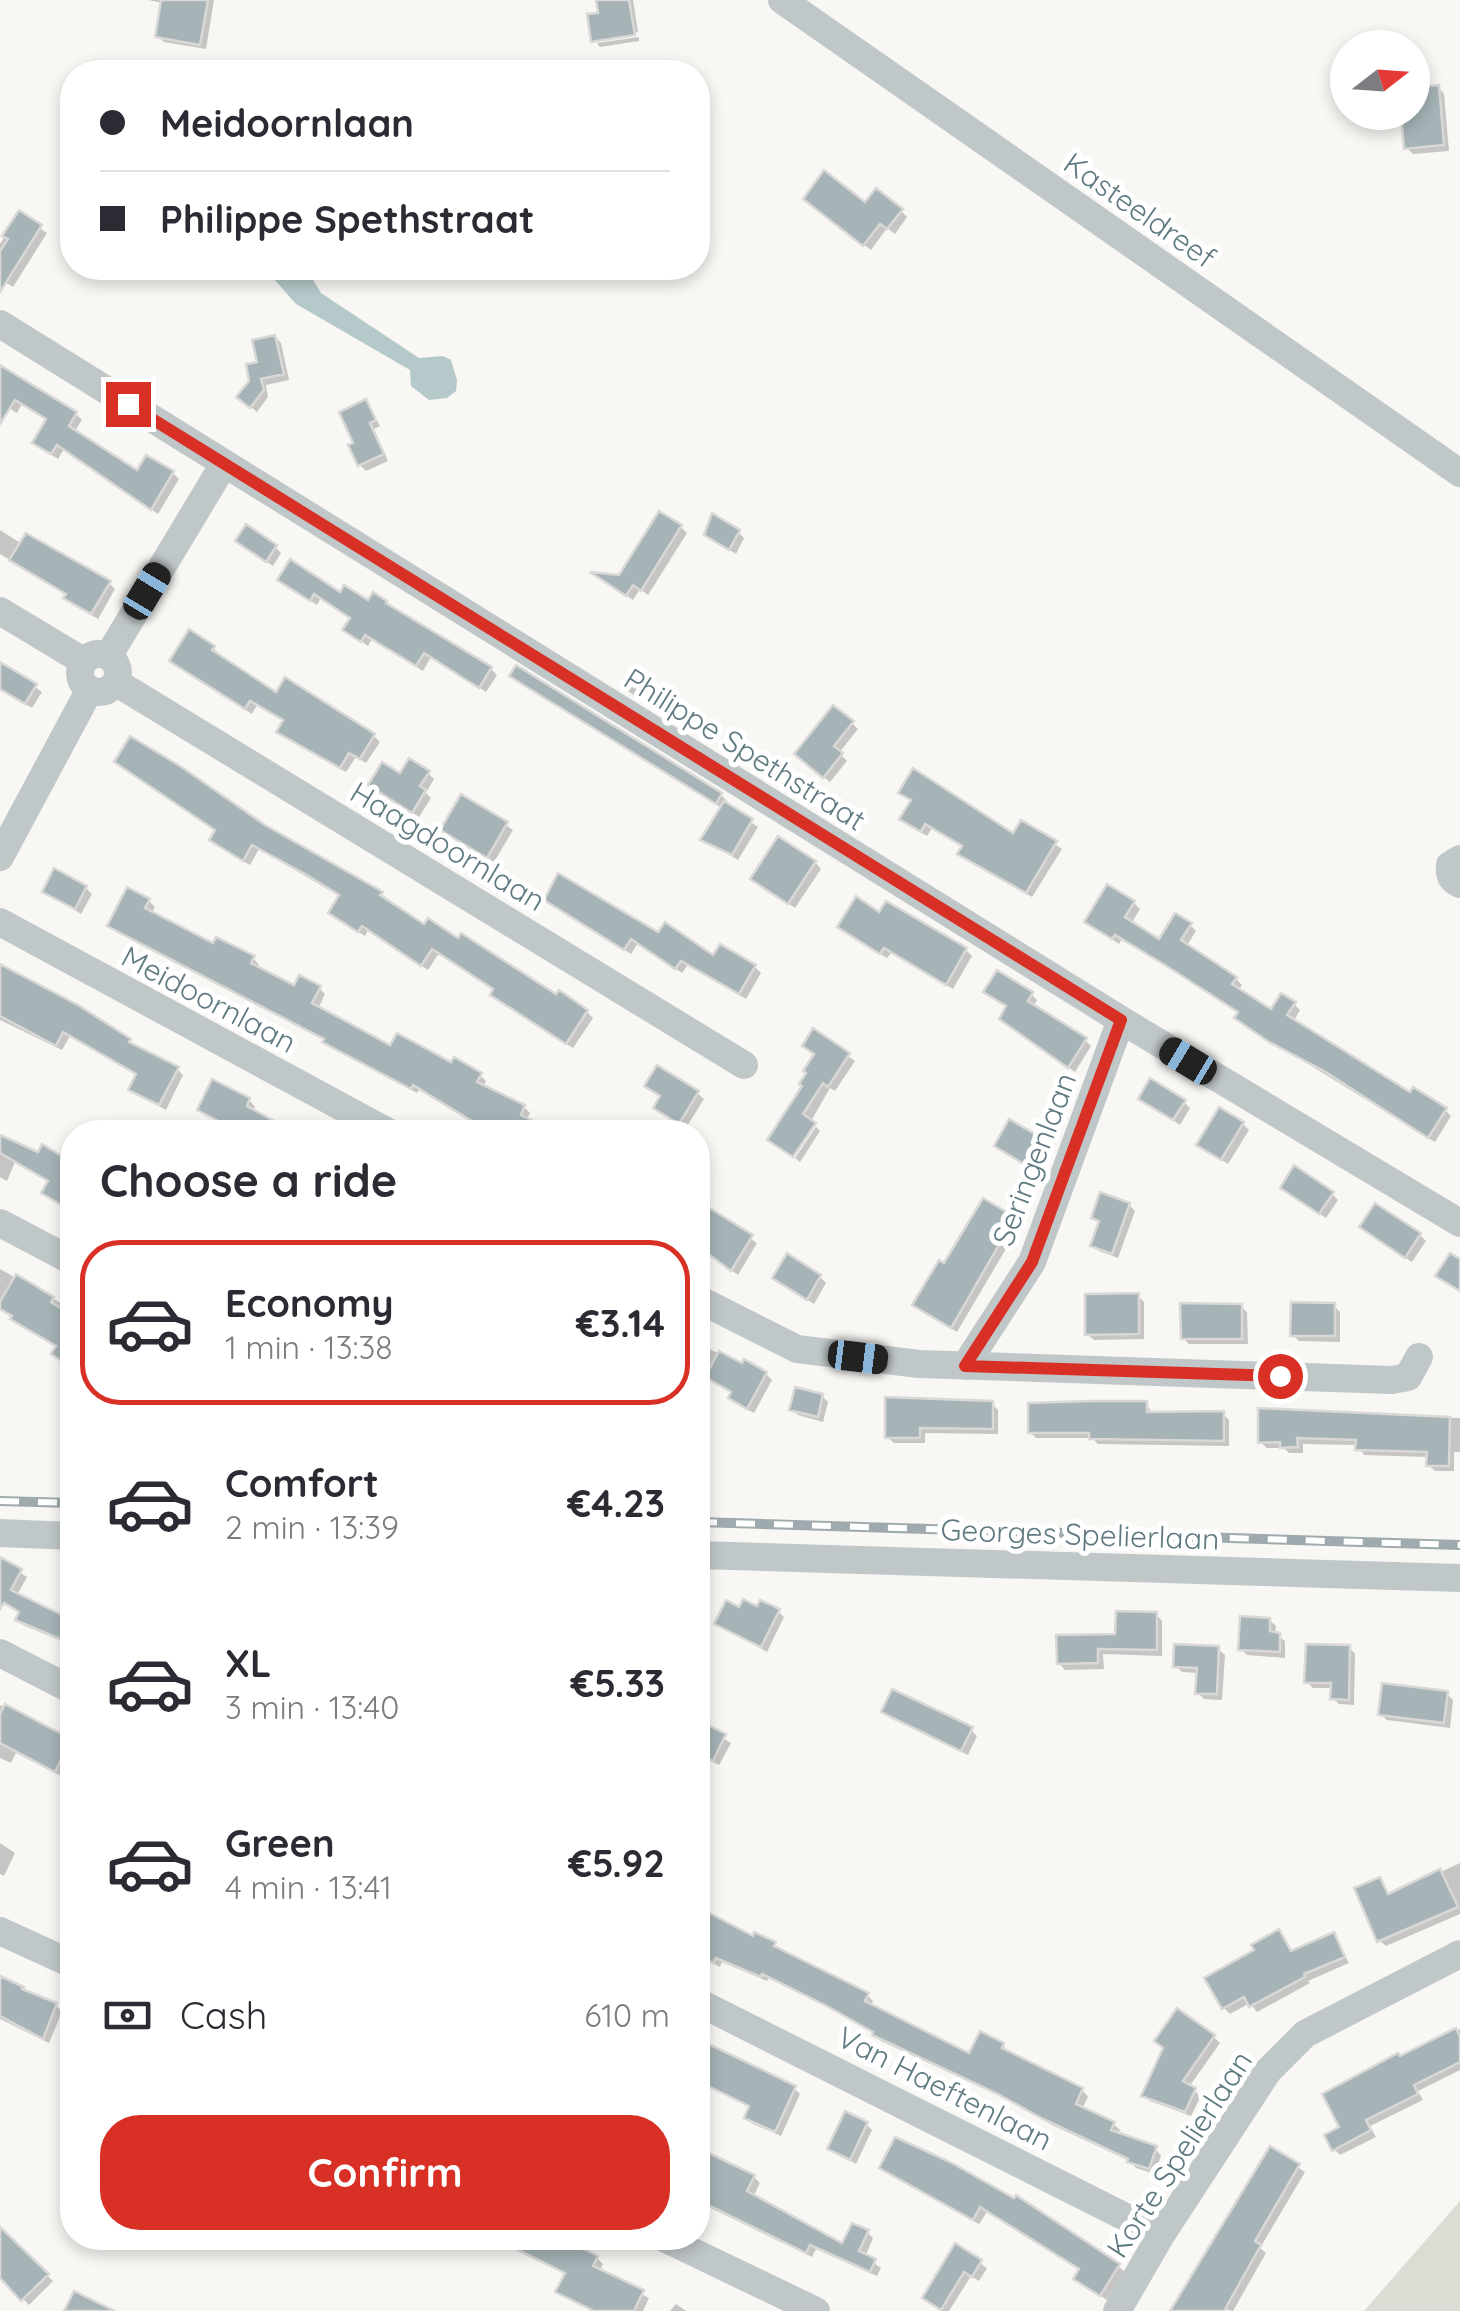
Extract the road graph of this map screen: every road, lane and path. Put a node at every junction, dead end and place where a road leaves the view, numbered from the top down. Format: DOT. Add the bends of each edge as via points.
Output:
graph roads {
  1 [pos="782,0"];
  2 [pos="0,324"];
  3 [pos="224,464"];
  4 [pos="1460,473"];
  5 [pos="0,611"];
  6 [pos="96,658"];
  7 [pos="118,683"];
  8 [pos="89,690"];
  9 [pos="0,857"];
  10 [pos="1460,859"];
  11 [pos="1460,884"];
  12 [pos="0,922"];
  13 [pos="1121,1020"];
  14 [pos="744,1065"];
  15 [pos="366,1120"];
  16 [pos="0,1223"];
  17 [pos="1460,1223"];
  18 [pos="60,1256"];
  19 [pos="710,1305"];
  20 [pos="1419,1357"];
  21 [pos="965,1366"];
  22 [pos="0,1534"];
  23 [pos="60,1536"];
  24 [pos="710,1561"];
  25 [pos="1460,1578"];
  26 [pos="0,1653"];
  27 [pos="60,1684"];
  28 [pos="0,1931"];
  29 [pos="1460,1954"];
  30 [pos="60,1958"];
  31 [pos="710,2008"];
  32 [pos="1162,2235"];
  33 [pos="689,2250"];
  34 [pos="816,2311"];
  35 [pos="1117,2311"];
  1 -- 4 [label="street, Kasteeldreef"];
  2 -- 3 [label="street, Philippe Spethstraat"];
  3 -- 6 [label="street"];
  3 -- 13 [label="street, Philippe Spethstraat"];
  5 -- 6 [label="street"];
  6 -- 7 [label="street" via="119,668"];
  6 -- 8 [label="street" via="80,679"];
  7 -- 8 [label="street" via="105,692"];
  7 -- 14 [label="street, Haagdoornlaan"];
  8 -- 9 [label="street"];
  10 -- 11 [label="street" via="1449,874"];
  12 -- 15 [label="street, Meidoornlaan"];
  13 -- 17 [label="street, Philippe Spethstraat"];
  13 -- 21 [label="street, Seringenlaan" via="1032,1262"];
  16 -- 18 [label="street"];
  19 -- 21 [label="street" via="797,1350"];
  20 -- 21 [label="street" via="1408,1377 1392,1380"];
  22 -- 23 [label="street"];
  24 -- 25 [label="street, Georges Spelierlaan"];
  26 -- 27 [label="street"];
  28 -- 30 [label="street"];
  29 -- 32 [label="street, Korte Spelierlaan" via="1305,2034 1268,2071"];
  31 -- 32 [label="street, Van Haeftenlaan"];
  32 -- 35 [label="street, Korte Spelierlaan"];
  33 -- 34 [label="street"];
}
